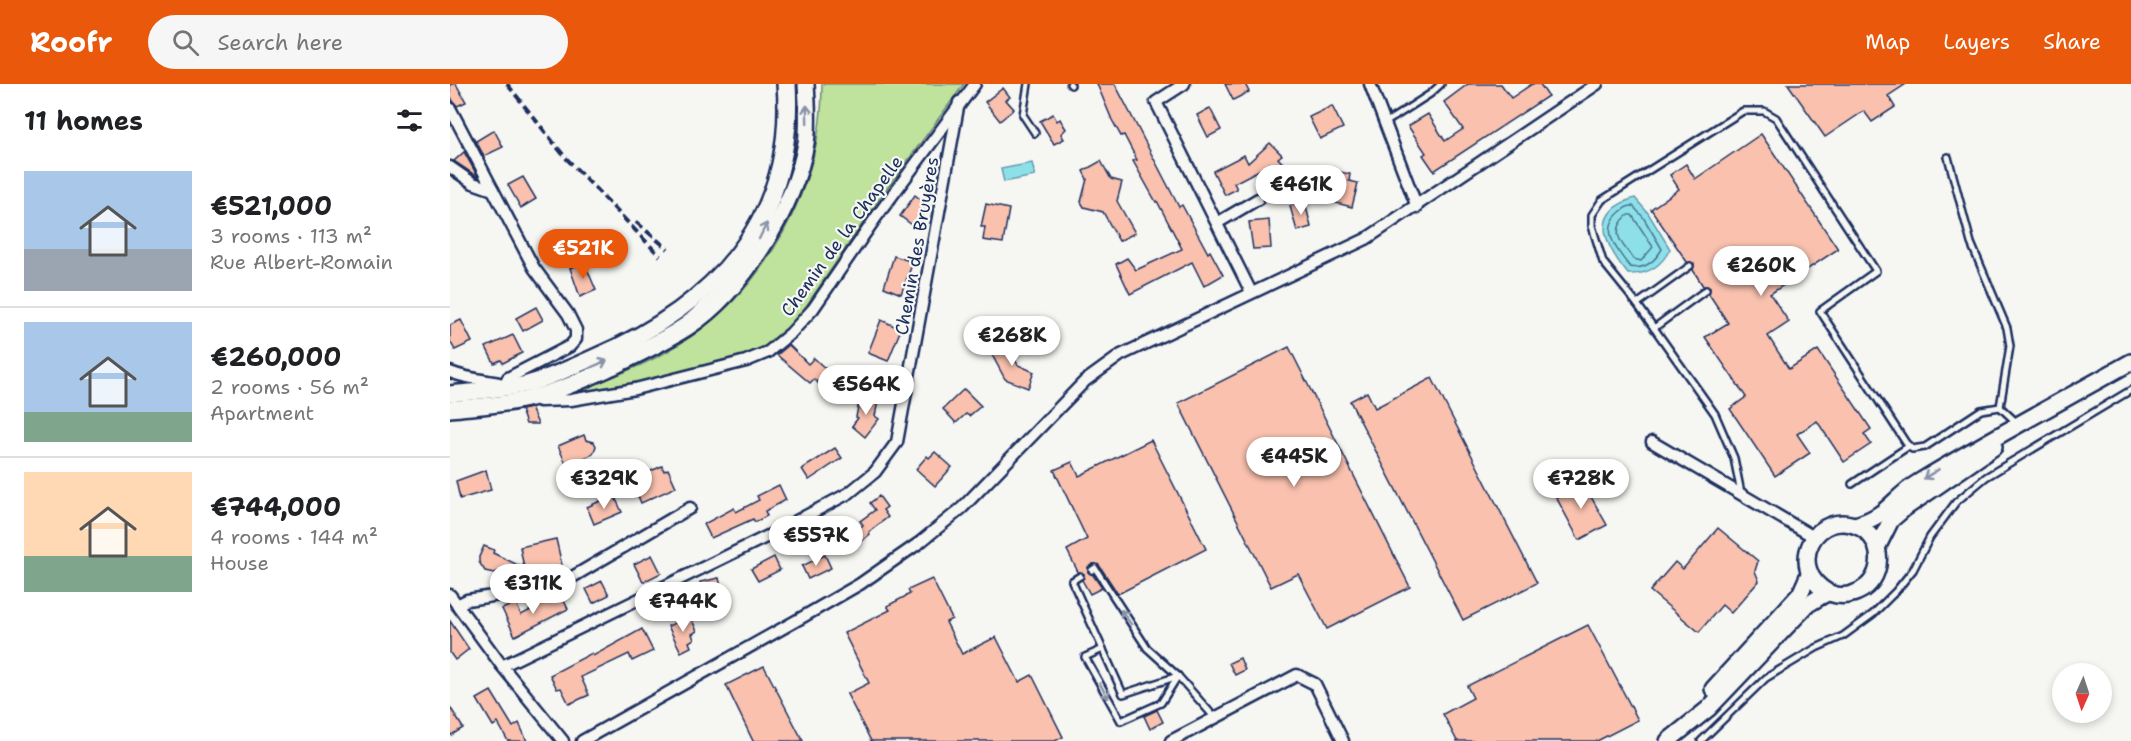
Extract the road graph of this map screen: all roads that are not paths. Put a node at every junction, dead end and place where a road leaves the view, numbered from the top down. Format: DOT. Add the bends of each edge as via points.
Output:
graph roads {
  1 [pos="785,84"];
  2 [pos="793,84"];
  3 [pos="806,84"];
  4 [pos="975,84"];
  5 [pos="1028,84"];
  6 [pos="1184,84"];
  7 [pos="1370,84"];
  8 [pos="1441,84"];
  9 [pos="1597,84"];
  10 [pos="959,102"];
  11 [pos="450,108"];
  12 [pos="1385,123"];
  13 [pos="1035,133"];
  14 [pos="1948,157"];
  15 [pos="450,167"];
  16 [pos="493,190"];
  17 [pos="1258,199"];
  18 [pos="1417,207"];
  19 [pos="1217,223"];
  20 [pos="1690,266"];
  21 [pos="1706,290"];
  22 [pos="1251,292"];
  23 [pos="1636,304"];
  24 [pos="1654,328"];
  25 [pos="2131,362"];
  26 [pos="450,372"];
  27 [pos="2131,390"];
  28 [pos="504,393"];
  29 [pos="450,394"];
  30 [pos="532,398"];
  31 [pos="450,402"];
  32 [pos="2000,407"];
  33 [pos="450,409"];
  34 [pos="2019,426"];
  35 [pos="1652,442"];
  36 [pos="1910,446"];
  37 [pos="1852,484"];
  38 [pos="1741,494"];
  39 [pos="690,508"];
  40 [pos="1855,525"];
  41 [pos="1814,537"];
  42 [pos="1878,548"];
  43 [pos="1092,570"];
  44 [pos="1809,574"];
  45 [pos="1080,576"];
  46 [pos="1829,593"];
  47 [pos="453,600"];
  48 [pos="1103,648"];
  49 [pos="502,666"];
  50 [pos="1178,676"];
  51 [pos="1215,718"];
  52 [pos="1673,737"];
  53 [pos="563,741"];
  54 [pos="582,741"];
  55 [pos="1171,741"];
  56 [pos="1343,741"];
  57 [pos="1701,741"];
  1 -- 28 [label="main road" via="786,133 775,181 758,223 720,276 687,306 650,331"];
  28 -- 2 [label="lane, one-way" via="532,390 635,347 684,320 724,284 759,239 780,193 794,134"];
  30 -- 3 [label="main road, one-way" via="574,384 690,326 734,286 765,243 802,164 807,135"];
  4 -- 10 [label="street, Chemin de la Chapelle"];
  5 -- 13 [label="lane" via="1023,115"];
  6 -- 19 [label="street" via="1156,102"];
  7 -- 12 [label="street"];
  8 -- 12 [label="lane"];
  9 -- 18 [label="street"];
  10 -- 30 [label="street, Chemin de la Chapelle" via="813,309 768,352 635,389 571,400"];
  10 -- 49 [label="street, Chemin des Bruyères" via="897,442 875,472 849,493 772,534"];
  11 -- 16 [label="street"];
  12 -- 18 [label="street"];
  14 -- 32 [label="lane" via="1971,243 2007,328 2010,346"];
  15 -- 16 [label="street" via="473,183"];
  16 -- 28 [label="street" via="534,268 576,330 576,339 570,346 508,378"];
  17 -- 19 [label="street"];
  18 -- 22 [label="street" via="1366,239"];
  19 -- 22 [label="street"];
  20 -- 23 [label="lane"];
  21 -- 24 [label="lane"];
  22 -- 54 [label="street" via="1121,355 1085,381 962,508 860,584"];
  23 -- 24 [label="lane"];
  23 -- 36 [label="lane" via="1603,262 1592,226 1596,205 1743,111 1764,111 1776,118 1876,272 1820,311"];
  24 -- 38 [label="lane" via="1715,414 1734,458"];
  25 -- 34 [label="main road"];
  26 -- 28 [label="street" via="480,378"];
  27 -- 57 [label="lane" via="1986,477 1956,502 1930,537 1913,570 1873,614 1843,636 1766,678"];
  28 -- 29 [label="main road"];
  28 -- 30 [label="main road"];
  28 -- 31 [label="lane"];
  28 -- 33 [label="main road"];
  32 -- 34 [label="lane"];
  32 -- 36 [label="lane" via="1981,410 1925,447"];
  34 -- 40 [label="main road, one-way" via="1910,487 1873,520"];
  34 -- 42 [label="main road" via="1898,514"];
  35 -- 38 [label="street"];
  36 -- 37 [label="lane"];
  38 -- 41 [label="street"];
  39 -- 47 [label="street" via="557,586"];
  40 -- 41 [label="main road" via="1833,524"];
  40 -- 42 [label="main road" via="1865,530"];
  41 -- 44 [label="main road" via="1806,554"];
  42 -- 46 [label="main road" via="1878,568 1868,586 1850,595"];
  50 -- 43 [label="lane, one-way" via="1147,648 1095,568"];
  44 -- 46 [label="main road"];
  44 -- 52 [label="main road" via="1800,594"];
  45 -- 48 [label="lane" via="1072,581"];
  46 -- 52 [label="main road" via="1808,604 1708,709"];
  47 -- 49 [label="street"];
  48 -- 50 [label="lane" via="1123,694"];
  48 -- 50 [label="lane, one-way" via="1085,657 1121,721 1161,703"];
  49 -- 53 [label="street"];
  50 -- 51 [label="lane"];
  51 -- 55 [label="street"];
  51 -- 56 [label="street" via="1297,675 1315,684"];
}
